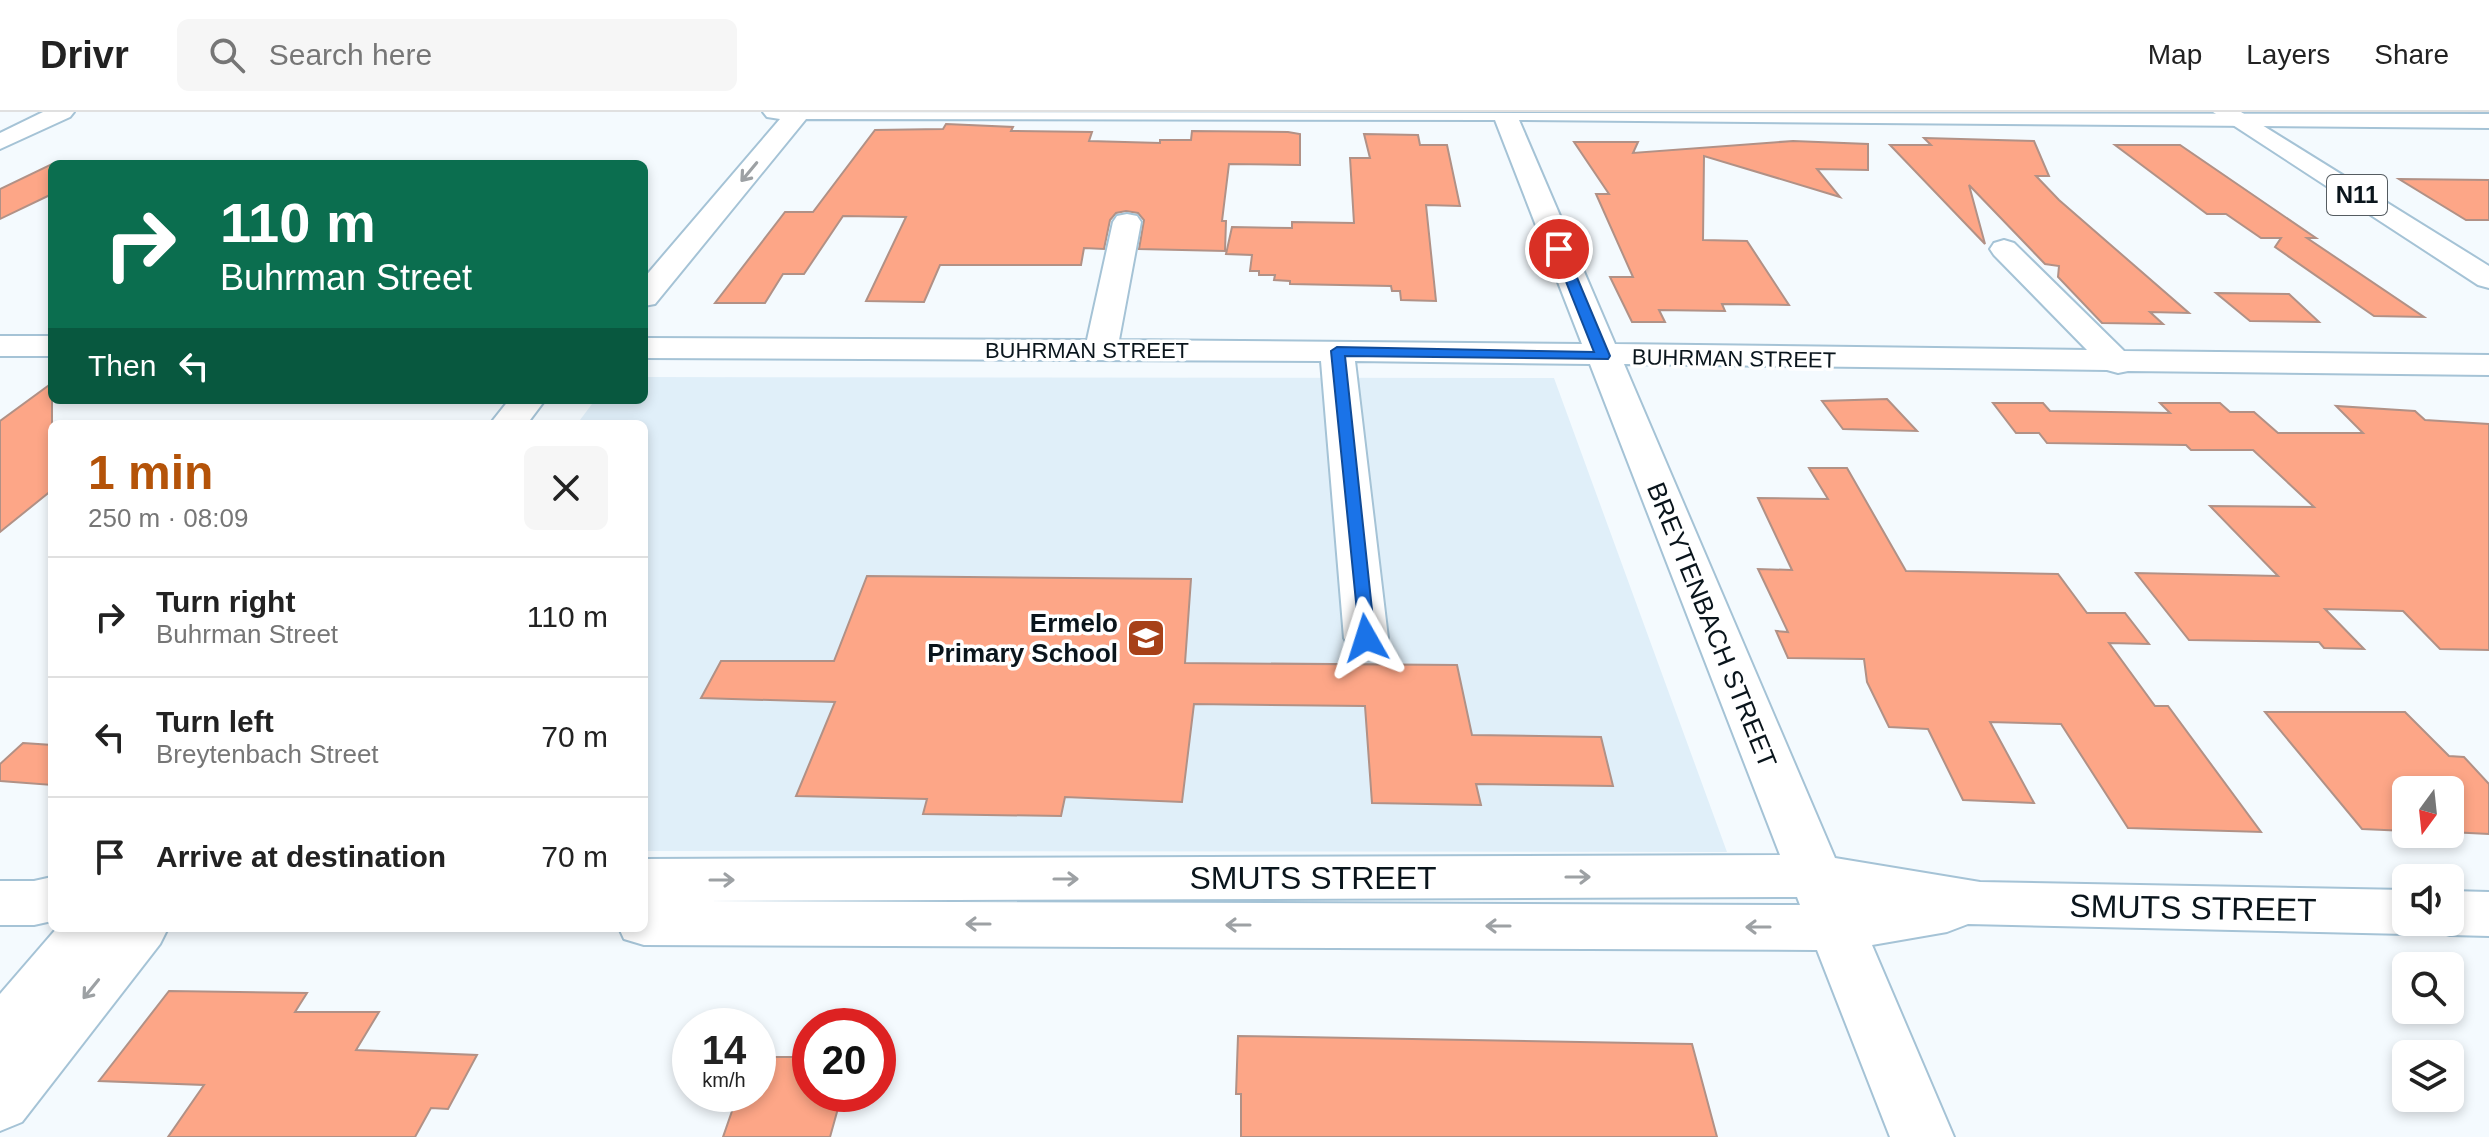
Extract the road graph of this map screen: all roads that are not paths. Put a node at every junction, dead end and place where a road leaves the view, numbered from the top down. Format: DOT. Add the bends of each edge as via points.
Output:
graph roads {
  1 [pos="62,112"];
  2 [pos="775,112"];
  3 [pos="799,112"];
  4 [pos="1347,112"];
  5 [pos="1504,113"];
  6 [pos="2232,116"];
  7 [pos="2489,121"];
  8 [pos="2,140"];
  9 [pos="1127,222"];
  10 [pos="2004,249"];
  11 [pos="648,258"];
  12 [pos="2489,279"];
  13 [pos="648,292"];
  14 [pos="0,346"];
  15 [pos="48,346"];
  16 [pos="648,348"];
  17 [pos="1101,350"];
  18 [pos="1337,351"];
  19 [pos="1603,356"];
  20 [pos="2118,363"];
  21 [pos="2489,365"];
  22 [pos="525,404"];
  23 [pos="557,404"];
  24 [pos="511,420"];
  25 [pos="544,420"];
  26 [pos="1366,638"];
  27 [pos="1815,876"];
  28 [pos="648,880"];
  29 [pos="1980,904"];
  30 [pos="2392,912"];
  31 [pos="2464,913"];
  32 [pos="2489,914"];
  33 [pos="648,923"];
  34 [pos="1836,928"];
  35 [pos="88,932"];
  36 [pos="137,932"];
  37 [pos="0,1037"];
  38 [pos="0,1102"];
  39 [pos="1922,1137"];
  1 -- 8 [label="main road"];
  2 -- 3 [label="main road"];
  2 -- 11 [label="main road"];
  3 -- 4 [label="main road"];
  3 -- 13 [label="main road, one-way"];
  4 -- 5 [label="main road"];
  5 -- 6 [label="main road"];
  5 -- 19 [label="main road, BREYTENBACH STREET"];
  6 -- 7 [label="main road"];
  6 -- 12 [label="main road, N11"];
  9 -- 17 [label="main road"];
  10 -- 20 [label="main road"];
  14 -- 15 [label="main road"];
  16 -- 17 [label="main road, BUHRMAN STREET"];
  17 -- 18 [label="main road, BUHRMAN STREET"];
  18 -- 19 [label="main road, BUHRMAN STREET"];
  18 -- 26 [label="main road"];
  19 -- 20 [label="main road, BUHRMAN STREET"];
  19 -- 27 [label="main road, BREYTENBACH STREET"];
  20 -- 21 [label="main road, BUHRMAN STREET"];
  22 -- 24 [label="main road"];
  23 -- 25 [label="main road"];
  28 -- 27 [label="main road, SMUTS STREET, one-way"];
  27 -- 29 [label="main road, SMUTS STREET"];
  27 -- 34 [label="main road, BREYTENBACH STREET"];
  29 -- 30 [label="main road, SMUTS STREET"];
  29 -- 34 [label="main road, SMUTS STREET"];
  31 -- 32 [label="main road"];
  34 -- 33 [label="main road, SMUTS STREET, one-way"];
  34 -- 39 [label="main road, BREYTENBACH STREET"];
  35 -- 37 [label="main road"];
  36 -- 38 [label="main road, one-way"];
}
